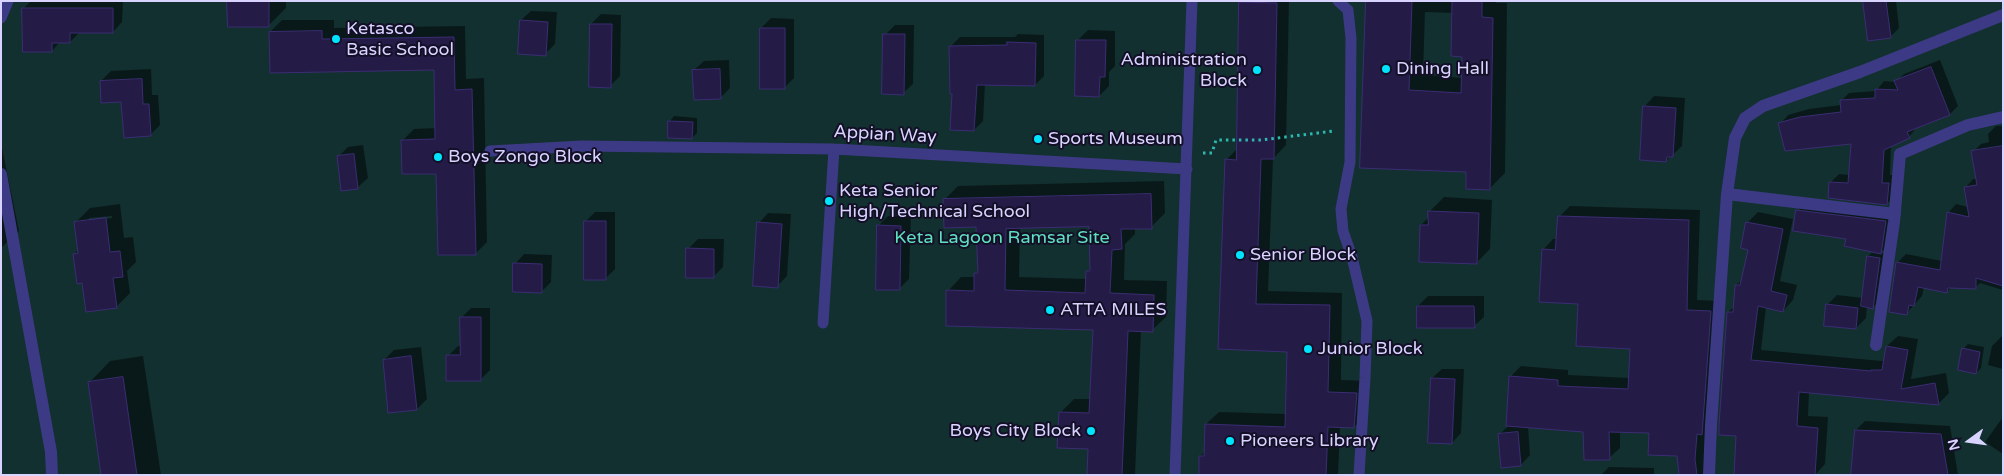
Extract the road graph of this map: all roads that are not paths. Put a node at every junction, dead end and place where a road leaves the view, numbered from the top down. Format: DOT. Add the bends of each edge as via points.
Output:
graph roads {
  1 [pos="8,1"];
  2 [pos="1192,1"];
  3 [pos="1338,1"];
  4 [pos="2003,15"];
  5 [pos="1,18"];
  6 [pos="2003,117"];
  7 [pos="834,149"];
  8 [pos="490,151"];
  9 [pos="1186,169"];
  10 [pos="1,174"];
  11 [pos="1727,194"];
  12 [pos="1895,214"];
  13 [pos="823,323"];
  14 [pos="1876,345"];
  15 [pos="52,475"];
  16 [pos="1175,475"];
  17 [pos="1358,475"];
  18 [pos="1710,475"];
  1 -- 5 [label="lane"];
  2 -- 9 [label="lane"];
  3 -- 17 [label="lane" via="1348,10 1351,38 1350,162 1341,209 1343,231 1367,321"];
  4 -- 11 [label="street" via="1860,72 1763,106 1745,118 1735,138"];
  6 -- 12 [label="street" via="1968,125 1900,154"];
  7 -- 8 [label="lane, Appian Way" via="582,146"];
  7 -- 9 [label="lane, Appian Way"];
  7 -- 13 [label="lane"];
  9 -- 16 [label="lane"];
  10 -- 15 [label="street" via="51,452"];
  11 -- 12 [label="street"];
  11 -- 18 [label="street"];
  12 -- 14 [label="street"];
}
